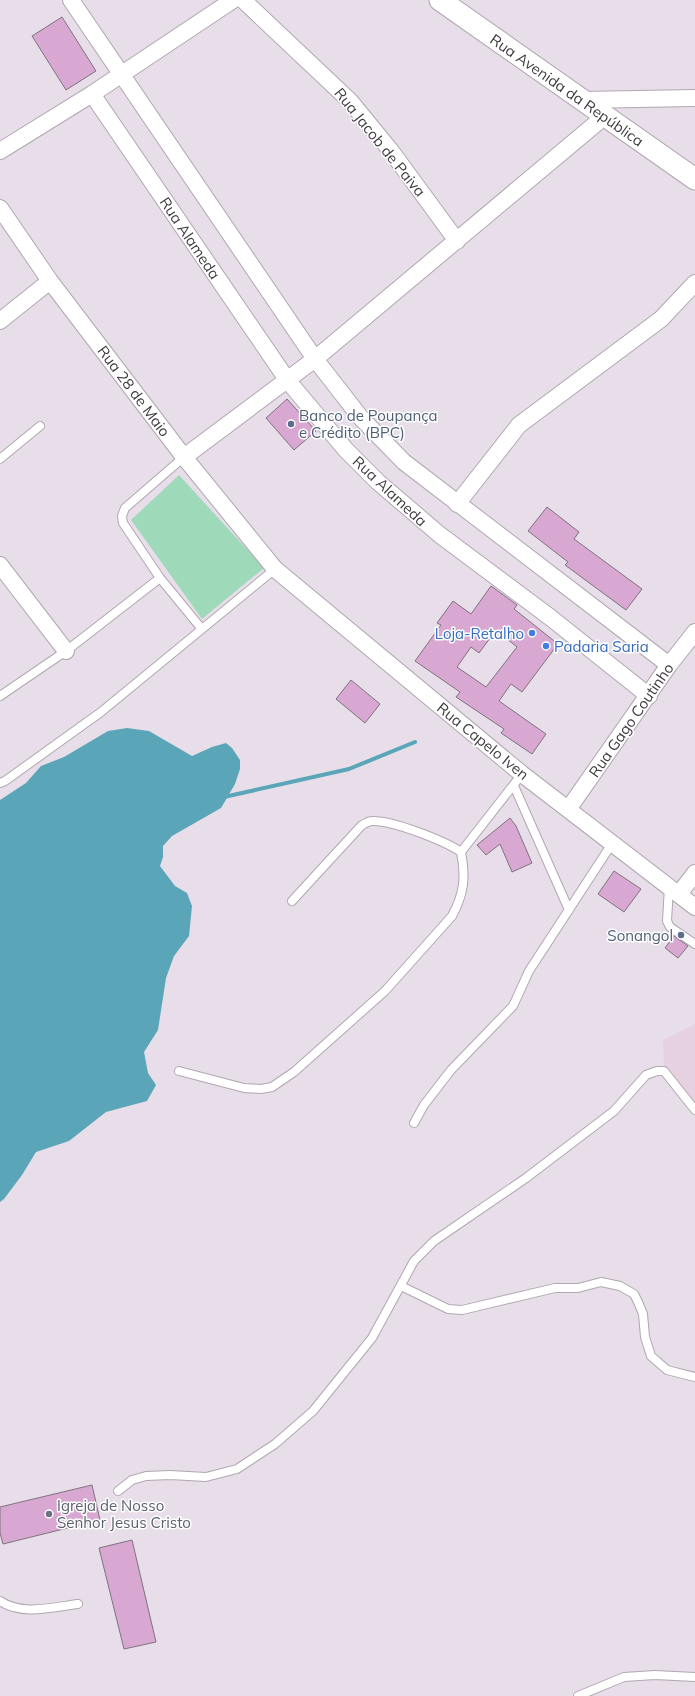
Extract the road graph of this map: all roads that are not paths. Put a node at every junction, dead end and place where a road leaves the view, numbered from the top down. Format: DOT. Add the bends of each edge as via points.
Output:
graph roads {
  1 [pos="71,0"];
  2 [pos="233,0"];
  3 [pos="243,0"];
  4 [pos="440,0"];
  5 [pos="121,73"];
  6 [pos="92,94"];
  7 [pos="695,98"];
  8 [pos="581,100"];
  9 [pos="605,116"];
  10 [pos="0,150"];
  11 [pos="695,179"];
  12 [pos="0,208"];
  13 [pos="457,241"];
  14 [pos="50,281"];
  15 [pos="695,283"];
  16 [pos="0,321"];
  17 [pos="315,359"];
  18 [pos="288,381"];
  19 [pos="40,426"];
  20 [pos="184,457"];
  21 [pos="0,459"];
  22 [pos="457,504"];
  23 [pos="0,565"];
  24 [pos="275,569"];
  25 [pos="160,578"];
  26 [pos="201,628"];
  27 [pos="695,632"];
  28 [pos="66,651"];
  29 [pos="669,665"];
  30 [pos="0,696"];
  31 [pos="649,696"];
  32 [pos="518,780"];
  33 [pos="0,783"];
  34 [pos="569,808"];
  35 [pos="613,842"];
  36 [pos="461,852"];
  37 [pos="695,873"];
  38 [pos="674,891"];
  39 [pos="292,901"];
  40 [pos="695,907"];
  41 [pos="569,910"];
  42 [pos="695,944"];
  43 [pos="179,1071"];
  44 [pos="695,1110"];
  45 [pos="414,1123"];
  46 [pos="401,1286"];
  47 [pos="695,1377"];
  48 [pos="118,1491"];
  49 [pos="0,1601"];
  50 [pos="78,1604"];
  51 [pos="695,1677"];
  52 [pos="578,1696"];
  1 -- 5 [label="street, Rua Alameda"];
  2 -- 5 [label="street"];
  3 -- 13 [label="street, Rua Jacob de Paiva" via="350,101 391,151"];
  4 -- 8 [label="street, Rua Avenida da República"];
  5 -- 6 [label="street"];
  5 -- 17 [label="street, Rua Alameda"];
  6 -- 10 [label="street"];
  6 -- 18 [label="street, Rua Alameda"];
  7 -- 8 [label="street"];
  8 -- 9 [label="street, Rua Avenida da República"];
  9 -- 11 [label="street, Rua Avenida da República"];
  9 -- 13 [label="street"];
  12 -- 14 [label="street, Rua 28 de Maio"];
  13 -- 17 [label="street"];
  14 -- 16 [label="street"];
  14 -- 20 [label="street, Rua 28 de Maio"];
  15 -- 22 [label="street" via="661,319 519,425"];
  17 -- 18 [label="street"];
  17 -- 22 [label="street, Rua Alameda" via="362,418 404,462"];
  18 -- 20 [label="street"];
  18 -- 31 [label="street, Rua Alameda" via="346,450 384,487 440,535"];
  19 -- 21 [label="lane"];
  20 -- 24 [label="street, Rua 28 de Maio"];
  20 -- 25 [label="lane" via="125,508 122,516 123,523"];
  22 -- 29 [label="street, Rua Alameda"];
  23 -- 28 [label="street"];
  24 -- 26 [label="lane"];
  24 -- 32 [label="street, Rua Capelo Iven"];
  25 -- 26 [label="lane"];
  25 -- 28 [label="lane"];
  26 -- 33 [label="lane" via="101,712"];
  27 -- 29 [label="street, Rua Gago Coutinho"];
  28 -- 30 [label="lane"];
  29 -- 31 [label="street, Rua Gago Coutinho"];
  31 -- 34 [label="street, Rua Gago Coutinho"];
  32 -- 34 [label="street, Rua Capelo Iven"];
  32 -- 36 [label="lane"];
  32 -- 41 [label="lane"];
  34 -- 35 [label="street, Rua Capelo Iven"];
  35 -- 38 [label="street, Rua Capelo Iven"];
  35 -- 41 [label="lane"];
  36 -- 39 [label="lane" via="449,844 419,833 371,821 361,826"];
  36 -- 43 [label="lane" via="465,871 464,888 452,916 385,991 294,1072 272,1087 261,1089 244,1088"];
  37 -- 38 [label="street"];
  38 -- 40 [label="street, Rua Capelo Iven"];
  38 -- 42 [label="lane" via="667,921 670,927"];
  41 -- 45 [label="lane" via="529,971 513,1006 451,1070 424,1105"];
  44 -- 46 [label="lane" via="664,1072 657,1071 646,1075 614,1111 526,1178 434,1242 414,1262"];
  46 -- 47 [label="lane" via="448,1309 462,1310 555,1288 578,1288 601,1282 620,1286 634,1294 638,1302 643,1314 645,1337 651,1356 667,1370"];
  46 -- 48 [label="lane" via="372,1338 349,1367 313,1412 275,1444 237,1469 206,1477 146,1476 132,1480"];
  49 -- 50 [label="lane" via="7,1606 25,1610"];
  51 -- 52 [label="lane" via="624,1677"];
}
